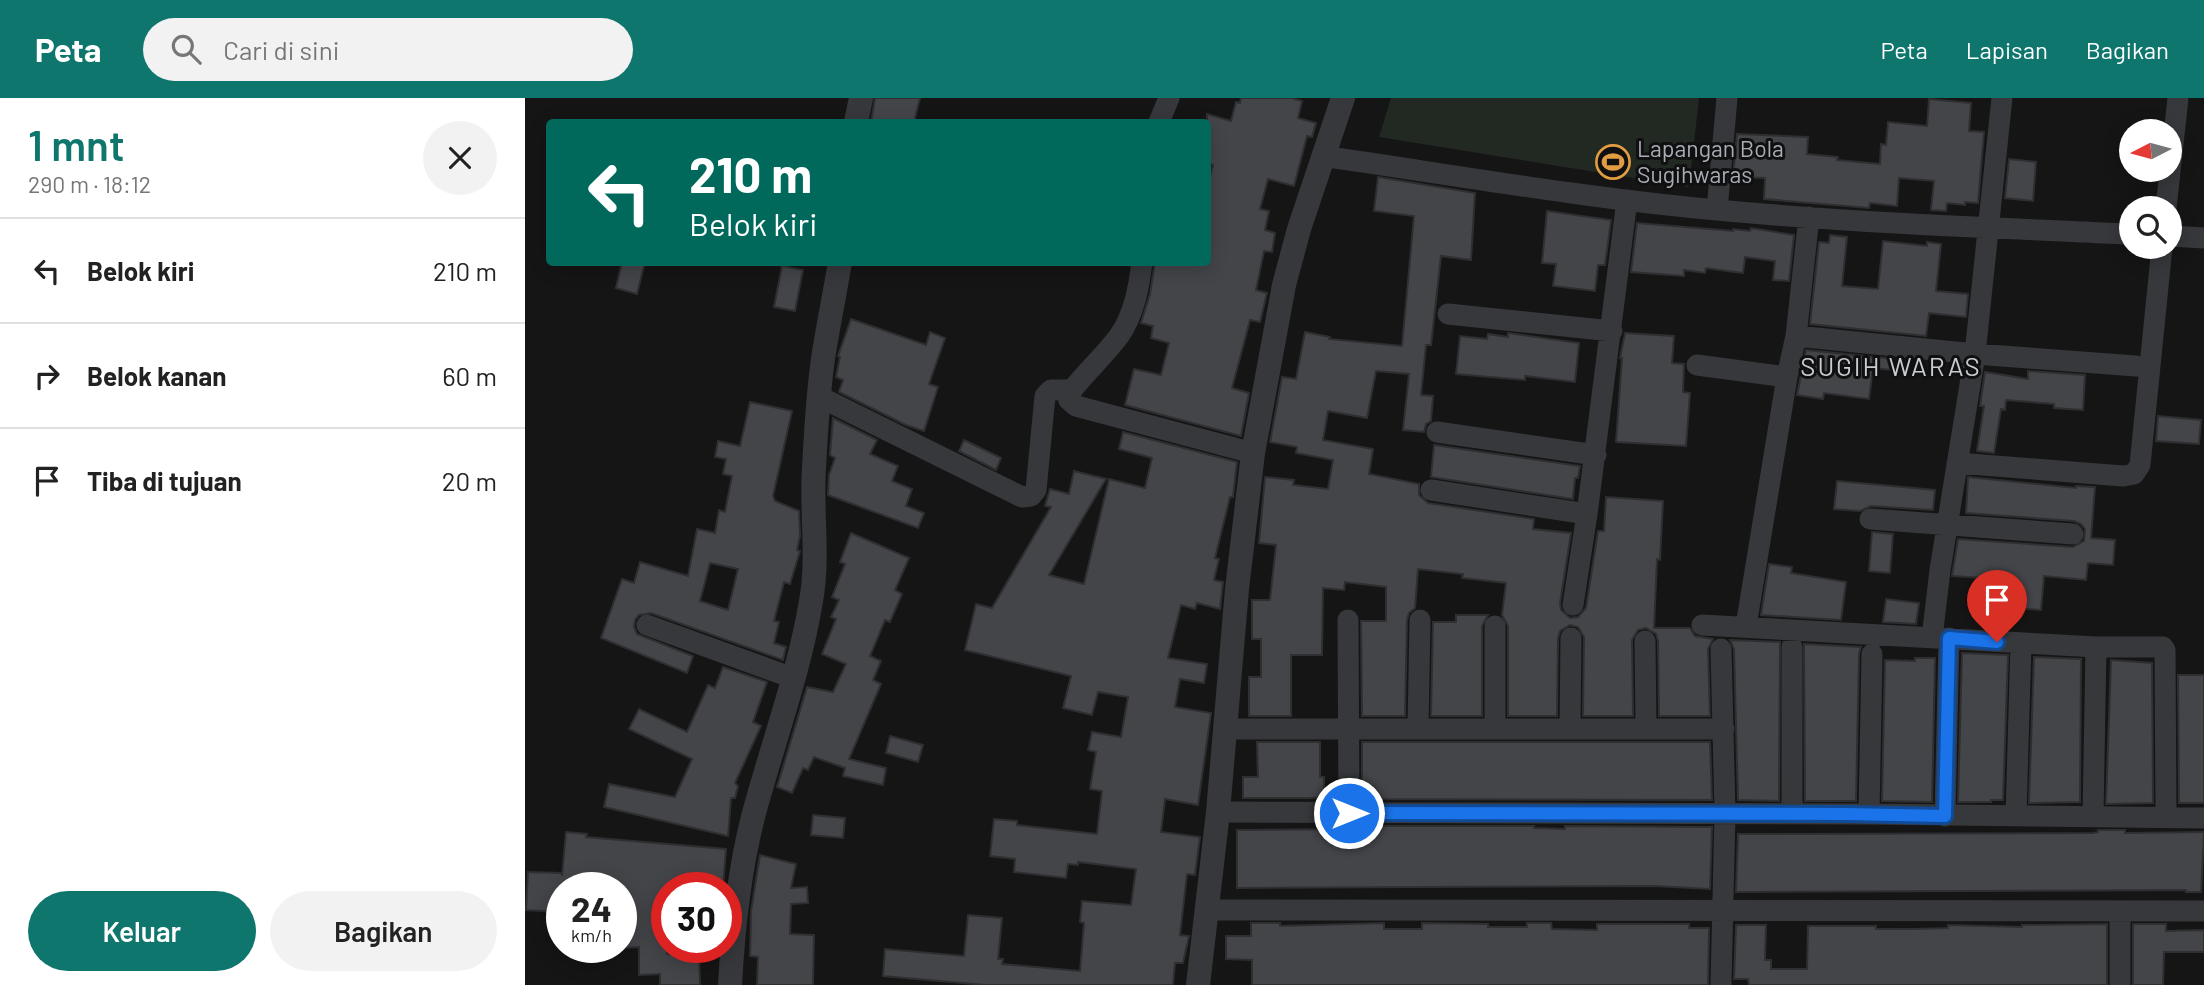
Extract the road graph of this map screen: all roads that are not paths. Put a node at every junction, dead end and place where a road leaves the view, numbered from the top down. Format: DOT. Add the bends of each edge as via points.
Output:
graph roads {
  1 [pos="861,98"];
  2 [pos="1169,98"];
  3 [pos="1343,98"];
  4 [pos="1727,98"];
  5 [pos="2002,98"];
  6 [pos="2178,98"];
  7 [pos="857,119"];
  8 [pos="1160,119"];
  9 [pos="1322,156"];
  10 [pos="2167,196"];
  11 [pos="1627,200"];
  12 [pos="1717,211"];
  13 [pos="1808,217"];
  14 [pos="1988,228"];
  15 [pos="2119,233"];
  16 [pos="2182,237"];
  17 [pos="2204,238"];
  18 [pos="2161,259"];
  19 [pos="839,266"];
  20 [pos="1141,266"];
  21 [pos="1448,314"];
  22 [pos="1612,331"];
  23 [pos="1796,335"];
  24 [pos="1975,354"];
  25 [pos="1697,365"];
  26 [pos="2136,366"];
  27 [pos="1787,377"];
  28 [pos="1062,390"];
  29 [pos="820,397"];
  30 [pos="1437,432"];
  31 [pos="1253,453"];
  32 [pos="1596,455"];
  33 [pos="1957,463"];
  34 [pos="1431,490"];
  35 [pos="1587,514"];
  36 [pos="1870,519"];
  37 [pos="1947,524"];
  38 [pos="2073,534"];
  39 [pos="1573,605"];
  40 [pos="1348,620"];
  41 [pos="1420,620"];
  42 [pos="647,625"];
  43 [pos="1702,625"];
  44 [pos="1495,626"];
  45 [pos="1746,626"];
  46 [pos="1571,638"];
  47 [pos="1941,638"];
  48 [pos="1645,641"];
  49 [pos="2021,643"];
  50 [pos="1792,647"];
  51 [pos="2097,647"];
  52 [pos="1721,649"];
  53 [pos="1872,654"];
  54 [pos="793,678"];
  55 [pos="1418,728"];
  56 [pos="1495,728"];
  57 [pos="1570,728"];
  58 [pos="1227,729"];
  59 [pos="1646,729"];
  60 [pos="1724,729"];
  61 [pos="1349,730"];
  62 [pos="1218,812"];
  63 [pos="1349,813"];
  64 [pos="1725,813"];
  65 [pos="1792,814"];
  66 [pos="1869,814"];
  67 [pos="2016,815"];
  68 [pos="1945,816"];
  69 [pos="2093,816"];
  70 [pos="2166,817"];
  71 [pos="2204,818"];
  72 [pos="1208,910"];
  73 [pos="1723,910"];
  74 [pos="2120,911"];
  75 [pos="2204,911"];
  76 [pos="730,985"];
  77 [pos="1198,985"];
  78 [pos="1721,985"];
  79 [pos="2120,985"];
  1 -- 7 [label="street"];
  2 -- 8 [label="street"];
  3 -- 9 [label="street"];
  4 -- 12 [label="street"];
  5 -- 14 [label="street"];
  6 -- 10 [label="street"];
  9 -- 11 [label="street"];
  9 -- 31 [label="street" via="1285,285"];
  11 -- 12 [label="street"];
  11 -- 22 [label="street"];
  12 -- 13 [label="street"];
  13 -- 14 [label="street"];
  13 -- 23 [label="street"];
  14 -- 15 [label="street"];
  14 -- 24 [label="street"];
  16 -- 17 [label="street"];
  18 -- 33 [label="street" via="2140,465 2134,474"];
  19 -- 29 [label="street"];
  20 -- 28 [label="street" via="1129,320 1120,335"];
  21 -- 22 [label="street"];
  22 -- 32 [label="street"];
  23 -- 24 [label="street"];
  23 -- 27 [label="street"];
  24 -- 26 [label="street"];
  24 -- 33 [label="street"];
  25 -- 27 [label="street"];
  27 -- 45 [label="street"];
  28 -- 29 [label="street" via="1047,392 1036,489 1031,496 1022,497"];
  28 -- 31 [label="street" via="1076,406"];
  29 -- 54 [label="street" via="813,480 812,598"];
  30 -- 32 [label="street"];
  31 -- 58 [label="street"];
  32 -- 35 [label="street"];
  33 -- 37 [label="street"];
  34 -- 35 [label="street"];
  35 -- 39 [label="street"];
  36 -- 37 [label="street"];
  37 -- 38 [label="street"];
  37 -- 47 [label="street"];
  40 -- 61 [label="street"];
  41 -- 55 [label="street"];
  42 -- 54 [label="street"];
  43 -- 45 [label="street"];
  44 -- 56 [label="street"];
  45 -- 47 [label="street"];
  46 -- 57 [label="street"];
  47 -- 49 [label="street"];
  47 -- 68 [label="street"];
  48 -- 59 [label="street"];
  49 -- 51 [label="street"];
  49 -- 67 [label="street"];
  50 -- 65 [label="street"];
  51 -- 69 [label="street"];
  51 -- 70 [label="street" via="2165,649"];
  52 -- 60 [label="street"];
  53 -- 66 [label="street"];
  54 -- 76 [label="street" via="744,860"];
  55 -- 56 [label="street"];
  55 -- 61 [label="street"];
  56 -- 57 [label="street"];
  57 -- 59 [label="street"];
  58 -- 61 [label="street"];
  58 -- 62 [label="street"];
  59 -- 60 [label="street"];
  60 -- 64 [label="street"];
  61 -- 63 [label="street"];
  62 -- 63 [label="street"];
  62 -- 72 [label="street"];
  63 -- 64 [label="street"];
  64 -- 65 [label="street"];
  64 -- 73 [label="street"];
  65 -- 66 [label="street"];
  66 -- 68 [label="street"];
  67 -- 68 [label="street"];
  67 -- 69 [label="street"];
  69 -- 70 [label="street"];
  70 -- 71 [label="street"];
  72 -- 73 [label="street"];
  72 -- 77 [label="street"];
  73 -- 74 [label="street"];
  73 -- 78 [label="street"];
  74 -- 75 [label="street"];
  74 -- 79 [label="street"];
}
